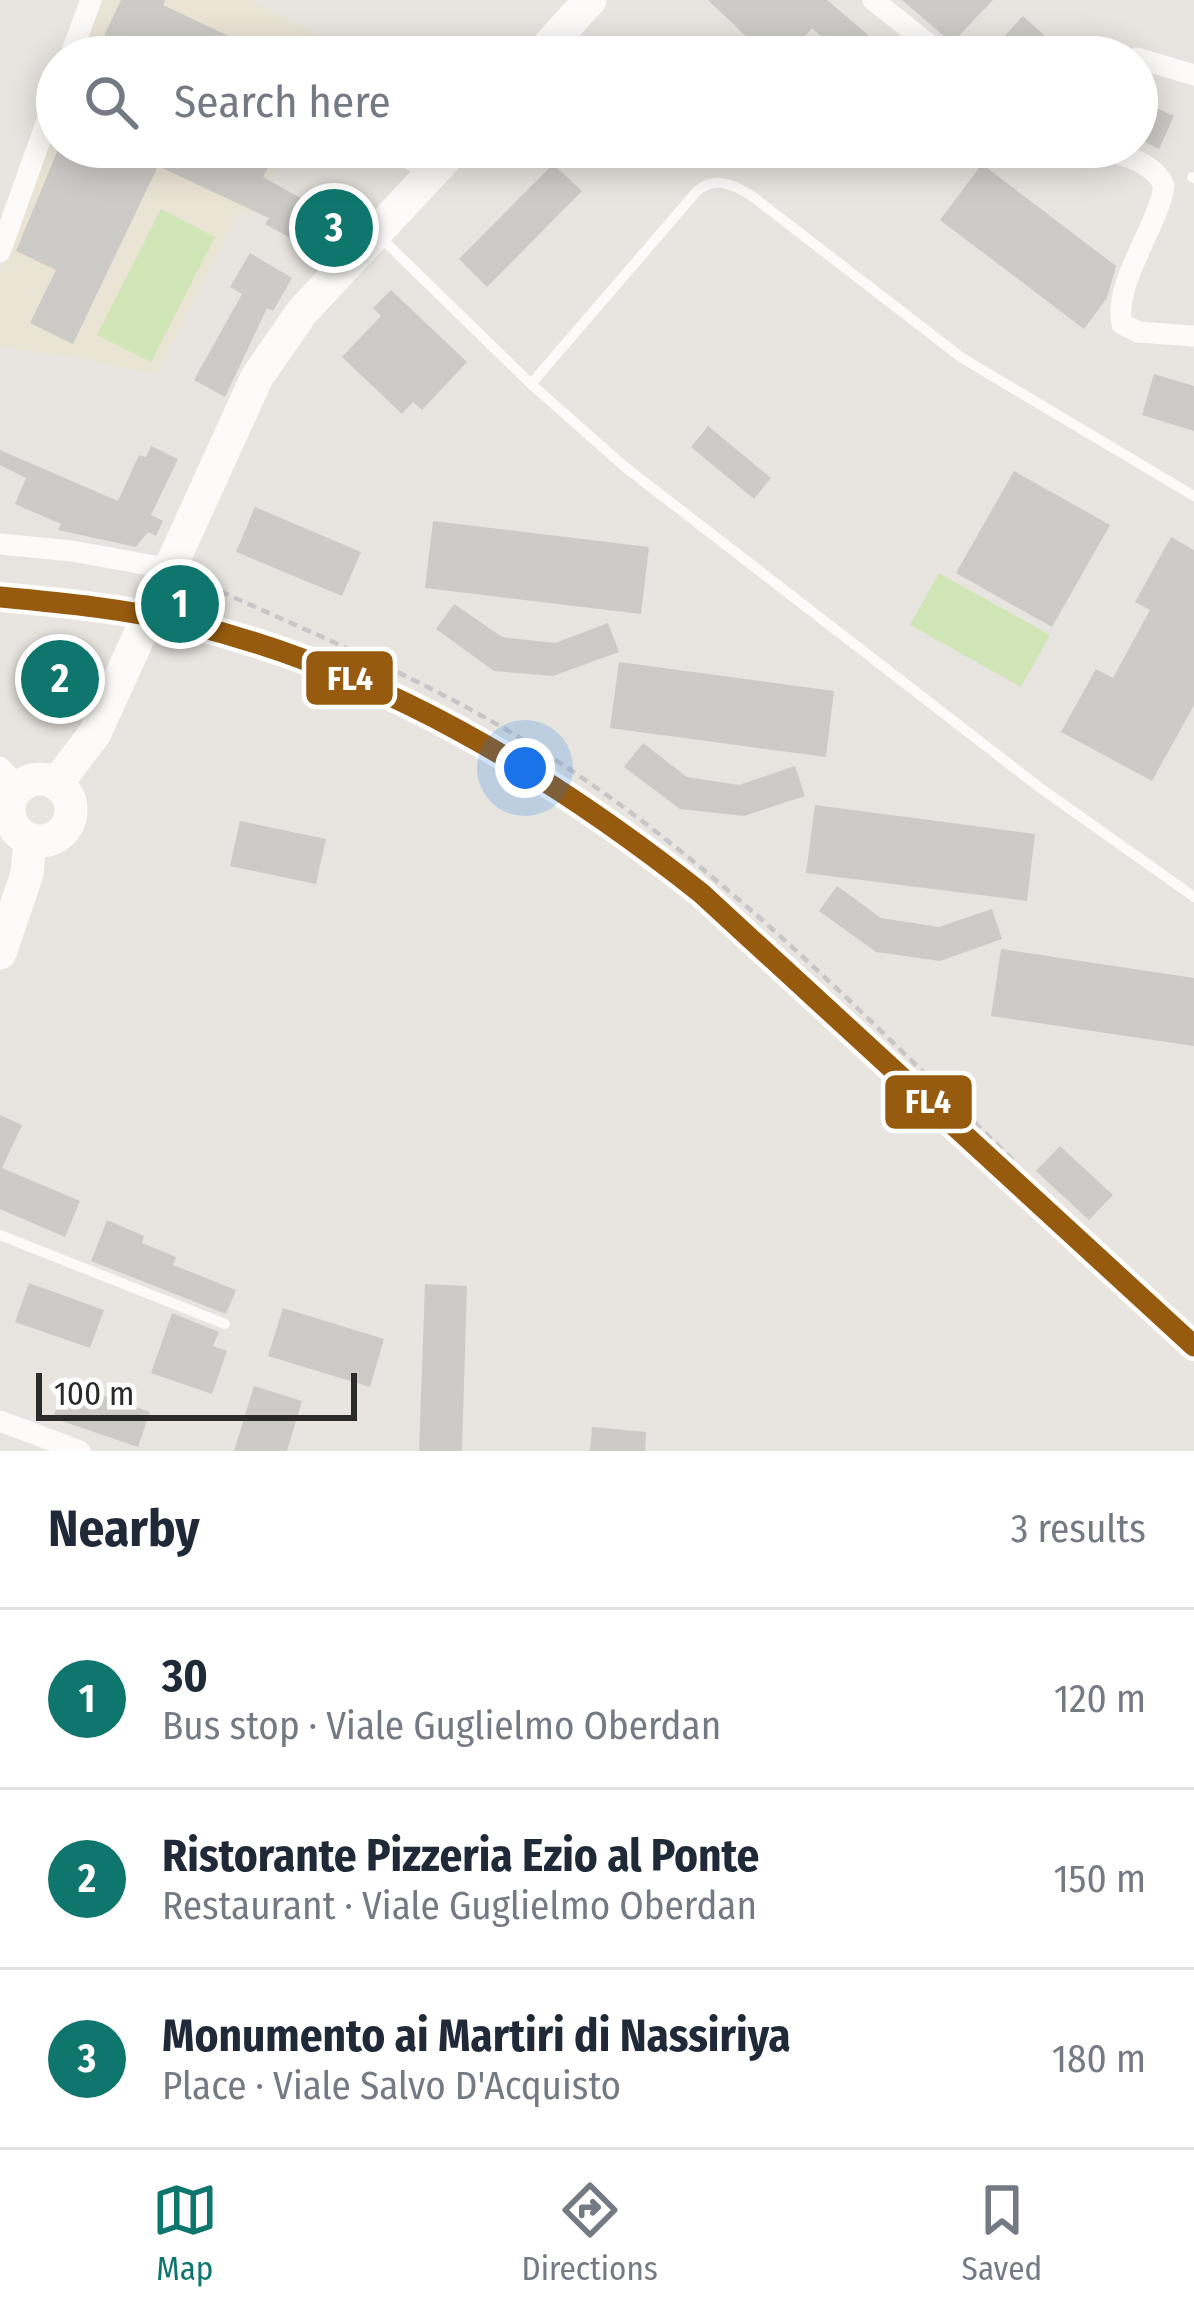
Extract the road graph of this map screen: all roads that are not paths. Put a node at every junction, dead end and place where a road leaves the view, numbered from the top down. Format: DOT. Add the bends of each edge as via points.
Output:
graph roads {
  1 [pos="91,0"];
  2 [pos="590,0"];
  3 [pos="873,0"];
  4 [pos="78,36"];
  5 [pos="557,36"];
  6 [pos="918,36"];
  7 [pos="1158,64"];
  8 [pos="1194,75"];
  9 [pos="36,152"];
  10 [pos="415,168"];
  11 [pos="436,168"];
  12 [pos="1151,168"];
  13 [pos="429,176"];
  14 [pos="376,232"];
  15 [pos="0,252"];
  16 [pos="1194,336"];
  17 [pos="531,384"];
  18 [pos="1194,496"];
  19 [pos="0,544"];
  20 [pos="172,569"];
  21 [pos="9,777"];
  22 [pos="57,784"];
  23 [pos="30,839"];
  24 [pos="1194,897"];
  25 [pos="0,953"];
  26 [pos="0,1235"];
  27 [pos="225,1324"];
  28 [pos="0,1421"];
  29 [pos="80,1451"];
  1 -- 4 [label="street"];
  2 -- 5 [label="main road"];
  3 -- 6 [label="street"];
  7 -- 8 [label="street"];
  9 -- 15 [label="street"];
  10 -- 13 [label="lane"];
  11 -- 13 [label="main road"];
  12 -- 16 [label="street" via="1164,186 1126,289 1122,323 1138,332"];
  13 -- 14 [label="main road"];
  14 -- 17 [label="lane"];
  14 -- 20 [label="main road" via="302,312 257,377"];
  17 -- 18 [label="lane" via="697,191 727,183 976,367"];
  17 -- 24 [label="lane" via="650,487"];
  19 -- 20 [label="street"];
  20 -- 22 [label="main road" via="95,733"];
  21 -- 22 [label="main road"];
  21 -- 23 [label="main road" via="9,815"];
  22 -- 23 [label="main road" via="71,803 69,823 56,838"];
  23 -- 25 [label="main road" via="27,874"];
  26 -- 27 [label="lane"];
  28 -- 29 [label="street"];
}
